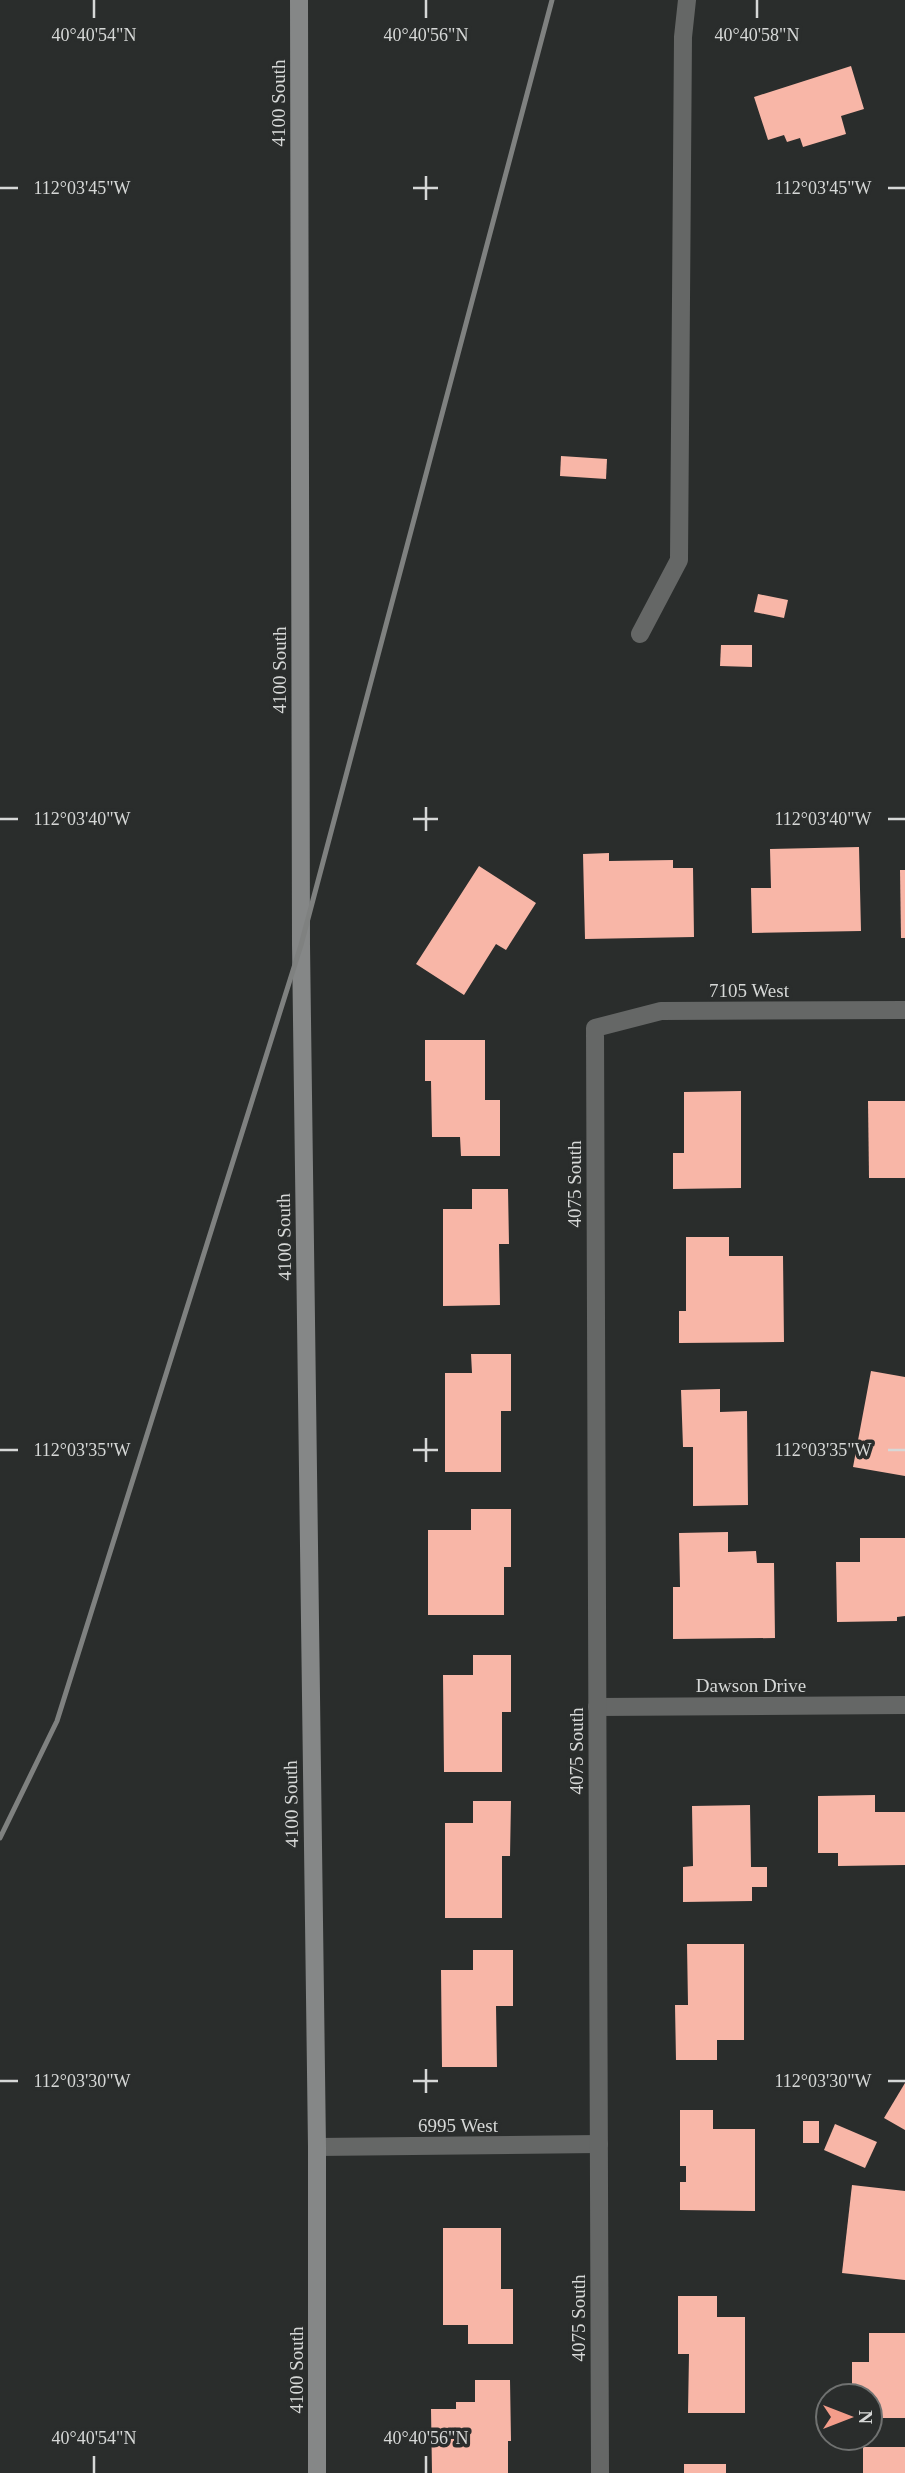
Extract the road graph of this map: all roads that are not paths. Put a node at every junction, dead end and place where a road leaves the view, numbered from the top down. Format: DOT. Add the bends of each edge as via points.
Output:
graph roads {
  1 [pos="299,0"];
  2 [pos="688,0"];
  3 [pos="640,634"];
  4 [pos="905,1010"];
  5 [pos="595,1028"];
  6 [pos="905,1705"];
  7 [pos="597,1707"];
  8 [pos="598,2144"];
  9 [pos="317,2147"];
  10 [pos="317,2473"];
  11 [pos="600,2473"];
  1 -- 9 [label="main road, 4100 South" via="301,945"];
  2 -- 3 [label="street" via="683,37 679,560"];
  4 -- 5 [label="street, 7105 West" via="661,1011"];
  5 -- 7 [label="street, 4075 South"];
  6 -- 7 [label="street, Dawson Drive"];
  7 -- 8 [label="street, 4075 South"];
  8 -- 9 [label="street, 6995 West"];
  8 -- 11 [label="street, 4075 South"];
  9 -- 10 [label="main road, 4100 South"];
}
